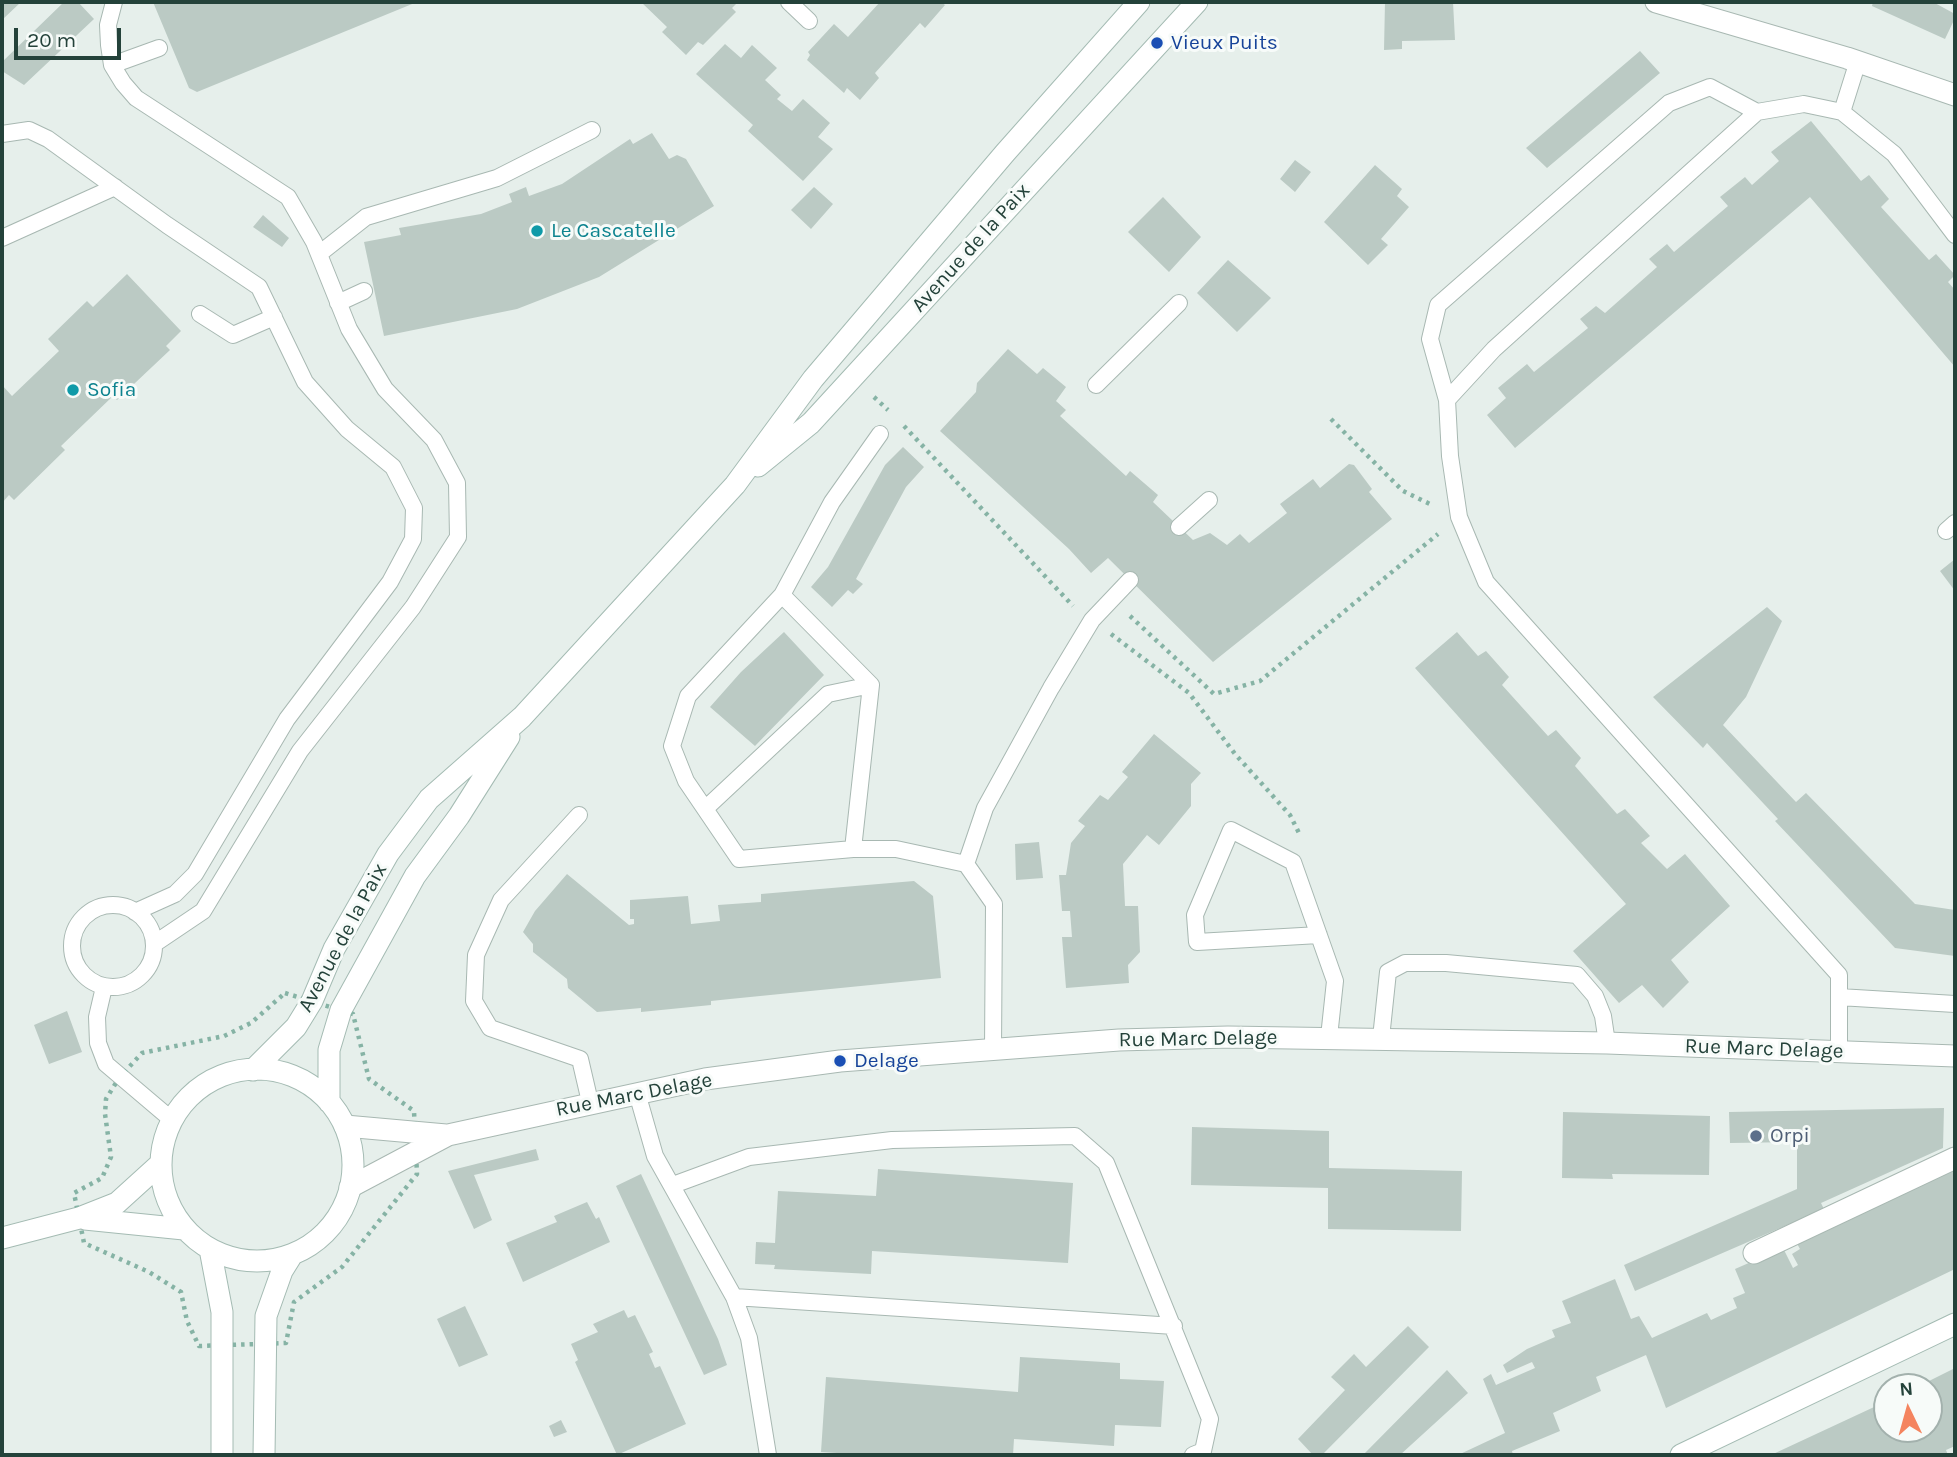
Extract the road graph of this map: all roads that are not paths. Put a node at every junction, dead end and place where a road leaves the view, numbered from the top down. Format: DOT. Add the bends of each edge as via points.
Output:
graph roads {
  1 [pos="114,2"];
  2 [pos="789,2"];
  3 [pos="1139,2"];
  4 [pos="1196,2"];
  5 [pos="1656,2"];
  6 [pos="809,21"];
  7 [pos="159,48"];
  8 [pos="1858,61"];
  9 [pos="112,65"];
  10 [pos="1955,94"];
  11 [pos="1757,112"];
  12 [pos="1842,113"];
  13 [pos="592,130"];
  14 [pos="2,134"];
  15 [pos="115,187"];
  16 [pos="1955,236"];
  17 [pos="2,237"];
  18 [pos="318,254"];
  19 [pos="364,292"];
  20 [pos="338,303"];
  21 [pos="1179,303"];
  22 [pos="200,314"];
  23 [pos="274,317"];
  24 [pos="1096,385"];
  25 [pos="1447,400"];
  26 [pos="880,434"];
  27 [pos="735,485"];
  28 [pos="1209,500"];
  29 [pos="1179,527"];
  30 [pos="1130,580"];
  31 [pos="782,595"];
  32 [pos="871,685"];
  33 [pos="522,717"];
  34 [pos="705,809"];
  35 [pos="579,815"];
  36 [pos="853,849"];
  37 [pos="966,864"];
  38 [pos="135,912"];
  39 [pos="1319,935"];
  40 [pos="154,944"];
  41 [pos="104,987"];
  42 [pos="1839,997"];
  43 [pos="1955,1004"];
  44 [pos="1329,1037"];
  45 [pos="1381,1038"];
  46 [pos="1607,1043"];
  47 [pos="993,1049"];
  48 [pos="1839,1052"];
  49 [pos="1955,1056"];
  50 [pos="253,1070"];
  51 [pos="637,1093"];
  52 [pos="329,1102"];
  53 [pos="590,1102"];
  54 [pos="172,1120"];
  55 [pos="345,1126"];
  56 [pos="448,1135"];
  57 [pos="1955,1158"];
  58 [pos="160,1164"];
  59 [pos="673,1185"];
  60 [pos="350,1187"];
  61 [pos="79,1218"];
  62 [pos="184,1229"];
  63 [pos="2,1238"];
  64 [pos="210,1250"];
  65 [pos="1754,1253"];
  66 [pos="292,1255"];
  67 [pos="734,1297"];
  68 [pos="1955,1324"];
  69 [pos="1174,1326"];
  70 [pos="222,1455"];
  71 [pos="264,1455"];
  72 [pos="768,1455"];
  73 [pos="1193,1455"];
  74 [pos="1681,1455"];
  1 -- 9 [label="lane" via="108,25"];
  2 -- 6 [label="lane"];
  3 -- 27 [label="main road, Avenue de la Paix" via="813,379"];
  4 -- 27 [label="main road, Avenue de la Paix" via="811,423"];
  5 -- 8 [label="main road"];
  7 -- 9 [label="lane"];
  8 -- 10 [label="main road"];
  8 -- 12 [label="lane"];
  9 -- 18 [label="lane" via="136,98 288,198"];
  11 -- 12 [label="lane" via="1804,104"];
  11 -- 25 [label="lane" via="1494,349"];
  11 -- 25 [label="lane" via="1710,87 1669,103 1438,305 1430,339"];
  12 -- 16 [label="lane" via="1894,154"];
  13 -- 18 [label="lane" via="497,178 366,217"];
  14 -- 15 [label="lane" via="29,130"];
  15 -- 17 [label="lane"];
  15 -- 23 [label="lane" via="260,287"];
  18 -- 20 [label="lane"];
  19 -- 20 [label="lane"];
  20 -- 40 [label="lane" via="385,389 434,440 457,483 458,537 413,607 300,751 203,911"];
  21 -- 24 [label="lane"];
  22 -- 23 [label="lane" via="233,335"];
  23 -- 38 [label="lane" via="305,382 347,429 393,467 415,508 413,539 390,582 287,719 195,874 175,894"];
  25 -- 42 [label="lane" via="1459,517 1486,582 1839,975"];
  26 -- 31 [label="lane" via="832,502"];
  27 -- 33 [label="main road, Avenue de la Paix"];
  28 -- 29 [label="lane"];
  30 -- 37 [label="lane" via="1092,620 985,808"];
  31 -- 32 [label="lane"];
  31 -- 34 [label="lane" via="688,696 672,746 686,781"];
  32 -- 34 [label="lane" via="828,694"];
  32 -- 36 [label="lane"];
  33 -- 50 [label="main road, Avenue de la Paix" via="429,799 388,854 296,1027"];
  33 -- 52 [label="main road, Avenue de la Paix" via="415,876 341,1010 329,1050"];
  34 -- 36 [label="lane" via="739,859"];
  35 -- 53 [label="lane" via="501,900 476,954 474,1002 490,1028 580,1059"];
  36 -- 37 [label="lane" via="895,849"];
  37 -- 47 [label="lane" via="993,904"];
  38 -- 40 [label="lane" via="148,925"];
  38 -- 41 [label="lane" via="99,906 78,923 72,935 71,949 81,973"];
  39 -- 39 [label="lane" via="1293,862 1231,831 1195,915 1197,942"];
  39 -- 44 [label="lane" via="1335,981"];
  40 -- 41 [label="lane" via="150,965 142,976 130,984"];
  41 -- 54 [label="lane" via="97,1043 106,1064"];
  42 -- 43 [label="lane"];
  42 -- 48 [label="lane"];
  44 -- 45 [label="main road, Rue Marc Delage"];
  44 -- 47 [label="main road, Rue Marc Delage" via="1119,1040"];
  45 -- 46 [label="main road, Rue Marc Delage"];
  45 -- 46 [label="lane" via="1388,972 1405,963 1446,962 1577,975 1595,996"];
  46 -- 48 [label="main road, Rue Marc Delage"];
  47 -- 51 [label="main road, Rue Marc Delage" via="789,1067"];
  48 -- 49 [label="main road, Rue Marc Delage"];
  50 -- 52 [label="main road" via="294,1077"];
  50 -- 54 [label="main road" via="207,1083 187,1099"];
  51 -- 53 [label="main road, Rue Marc Delage"];
  51 -- 59 [label="lane" via="654,1156"];
  52 -- 55 [label="main road"];
  53 -- 56 [label="main road, Rue Marc Delage"];
  54 -- 58 [label="main road"];
  55 -- 56 [label="main road, Rue Marc Delage"];
  55 -- 60 [label="main road" via="353,1167"];
  56 -- 60 [label="main road, Rue Marc Delage"];
  57 -- 65 [label="main road"];
  58 -- 61 [label="main road" via="117,1203"];
  58 -- 62 [label="main road" via="171,1210"];
  59 -- 67 [label="lane"];
  59 -- 69 [label="lane" via="749,1157 892,1140 1075,1136 1106,1163"];
  60 -- 66 [label="main road" via="338,1215 318,1239"];
  61 -- 62 [label="main road"];
  61 -- 63 [label="main road"];
  62 -- 64 [label="main road"];
  64 -- 66 [label="main road" via="236,1259 264,1261"];
  64 -- 70 [label="main road" via="222,1312"];
  66 -- 71 [label="main road" via="266,1316"];
  67 -- 69 [label="lane"];
  67 -- 72 [label="lane" via="749,1338"];
  68 -- 74 [label="main road"];
  69 -- 73 [label="lane" via="1210,1419 1203,1451"];
}
